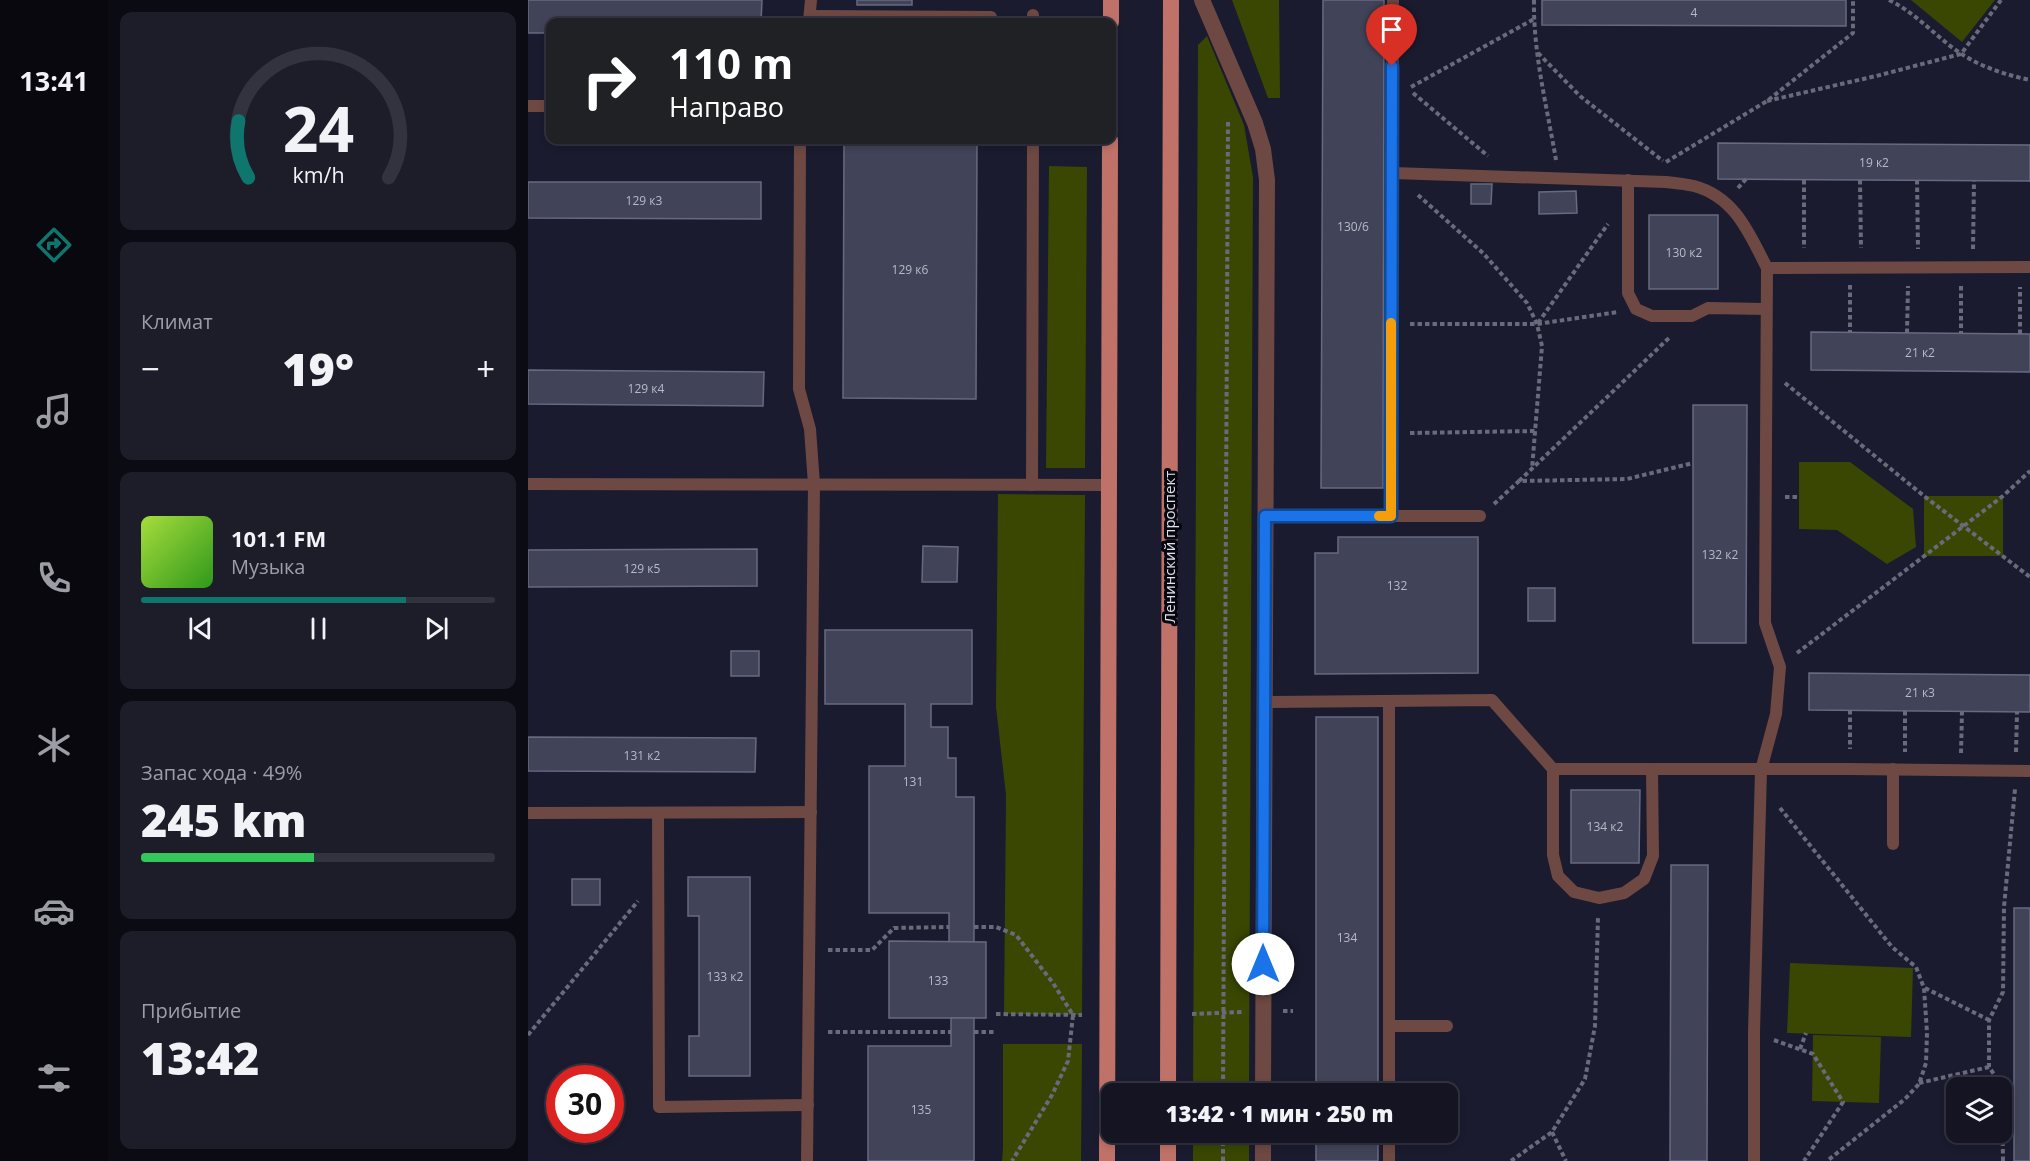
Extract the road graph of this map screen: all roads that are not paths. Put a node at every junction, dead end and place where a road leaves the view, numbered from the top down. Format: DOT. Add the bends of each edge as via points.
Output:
graph roads {
  1 [pos="811,0"];
  2 [pos="1111,0"];
  3 [pos="1171,0"];
  4 [pos="1202,0"];
  5 [pos="1393,0"];
  6 [pos="991,17"];
  7 [pos="810,18"];
  8 [pos="900,18"];
  9 [pos="1111,18"];
  10 [pos="528,106"];
  11 [pos="546,106"];
  12 [pos="800,144"];
  13 [pos="1033,144"];
  14 [pos="1110,144"];
  15 [pos="1393,173"];
  16 [pos="1628,180"];
  17 [pos="2025,267"];
  18 [pos="1767,268"];
  19 [pos="1766,309"];
  20 [pos="528,484"];
  21 [pos="814,484"];
  22 [pos="1032,485"];
  23 [pos="1109,485"];
  24 [pos="1265,516"];
  25 [pos="1391,516"];
  26 [pos="1480,516"];
  27 [pos="1389,701"];
  28 [pos="1265,702"];
  29 [pos="1553,769"];
  30 [pos="1652,769"];
  31 [pos="1899,769"];
  32 [pos="1761,770"];
  33 [pos="2030,771"];
  34 [pos="528,813"];
  35 [pos="658,813"];
  36 [pos="811,813"];
  37 [pos="1893,844"];
  38 [pos="1389,1026"];
  39 [pos="1447,1026"];
  40 [pos="1168,1083"];
  41 [pos="1263,1083"];
  42 [pos="1389,1083"];
  43 [pos="808,1105"];
  44 [pos="1168,1143"];
  45 [pos="1263,1143"];
  46 [pos="1389,1143"];
  47 [pos="807,1161"];
  48 [pos="1107,1161"];
  49 [pos="1168,1161"];
  50 [pos="1263,1161"];
  51 [pos="1389,1161"];
  52 [pos="1754,1161"];
  1 -- 7 [label="lane"];
  2 -- 9 [label="main road"];
  3 -- 40 [label="main road, Ленинский проспект"];
  4 -- 24 [label="street" via="1255,123 1267,180"];
  5 -- 15 [label="lane"];
  6 -- 8 [label="lane"];
  10 -- 11 [label="lane"];
  12 -- 21 [label="lane" via="799,389 810,429"];
  13 -- 22 [label="lane"];
  14 -- 23 [label="main road"];
  15 -- 16 [label="lane"];
  15 -- 25 [label="lane"];
  16 -- 18 [label="lane" via="1695,186 1726,201"];
  16 -- 19 [label="lane" via="1628,293 1636,309 1652,316 1692,316 1708,309"];
  17 -- 18 [label="lane"];
  18 -- 19 [label="lane"];
  19 -- 32 [label="lane" via="1765,623 1780,667 1776,714"];
  20 -- 21 [label="lane"];
  21 -- 22 [label="lane"];
  21 -- 36 [label="lane"];
  22 -- 23 [label="lane"];
  23 -- 48 [label="main road"];
  24 -- 25 [label="lane"];
  24 -- 28 [label="street"];
  25 -- 26 [label="lane"];
  27 -- 28 [label="lane"];
  27 -- 29 [label="lane" via="1492,700"];
  27 -- 38 [label="lane"];
  28 -- 41 [label="street"];
  29 -- 30 [label="lane"];
  29 -- 30 [label="lane" via="1553,855 1558,876 1574,892 1599,898 1624,893 1644,879 1653,856"];
  30 -- 32 [label="lane"];
  31 -- 32 [label="lane"];
  31 -- 33 [label="lane"];
  31 -- 37 [label="lane"];
  32 -- 52 [label="lane"];
  34 -- 35 [label="lane"];
  35 -- 36 [label="lane"];
  35 -- 43 [label="lane" via="659,1107"];
  36 -- 43 [label="lane"];
  38 -- 39 [label="lane"];
  38 -- 42 [label="lane"];
  43 -- 47 [label="lane"];
  44 -- 49 [label="main road"];
  45 -- 50 [label="street"];
  46 -- 51 [label="lane"];
}
